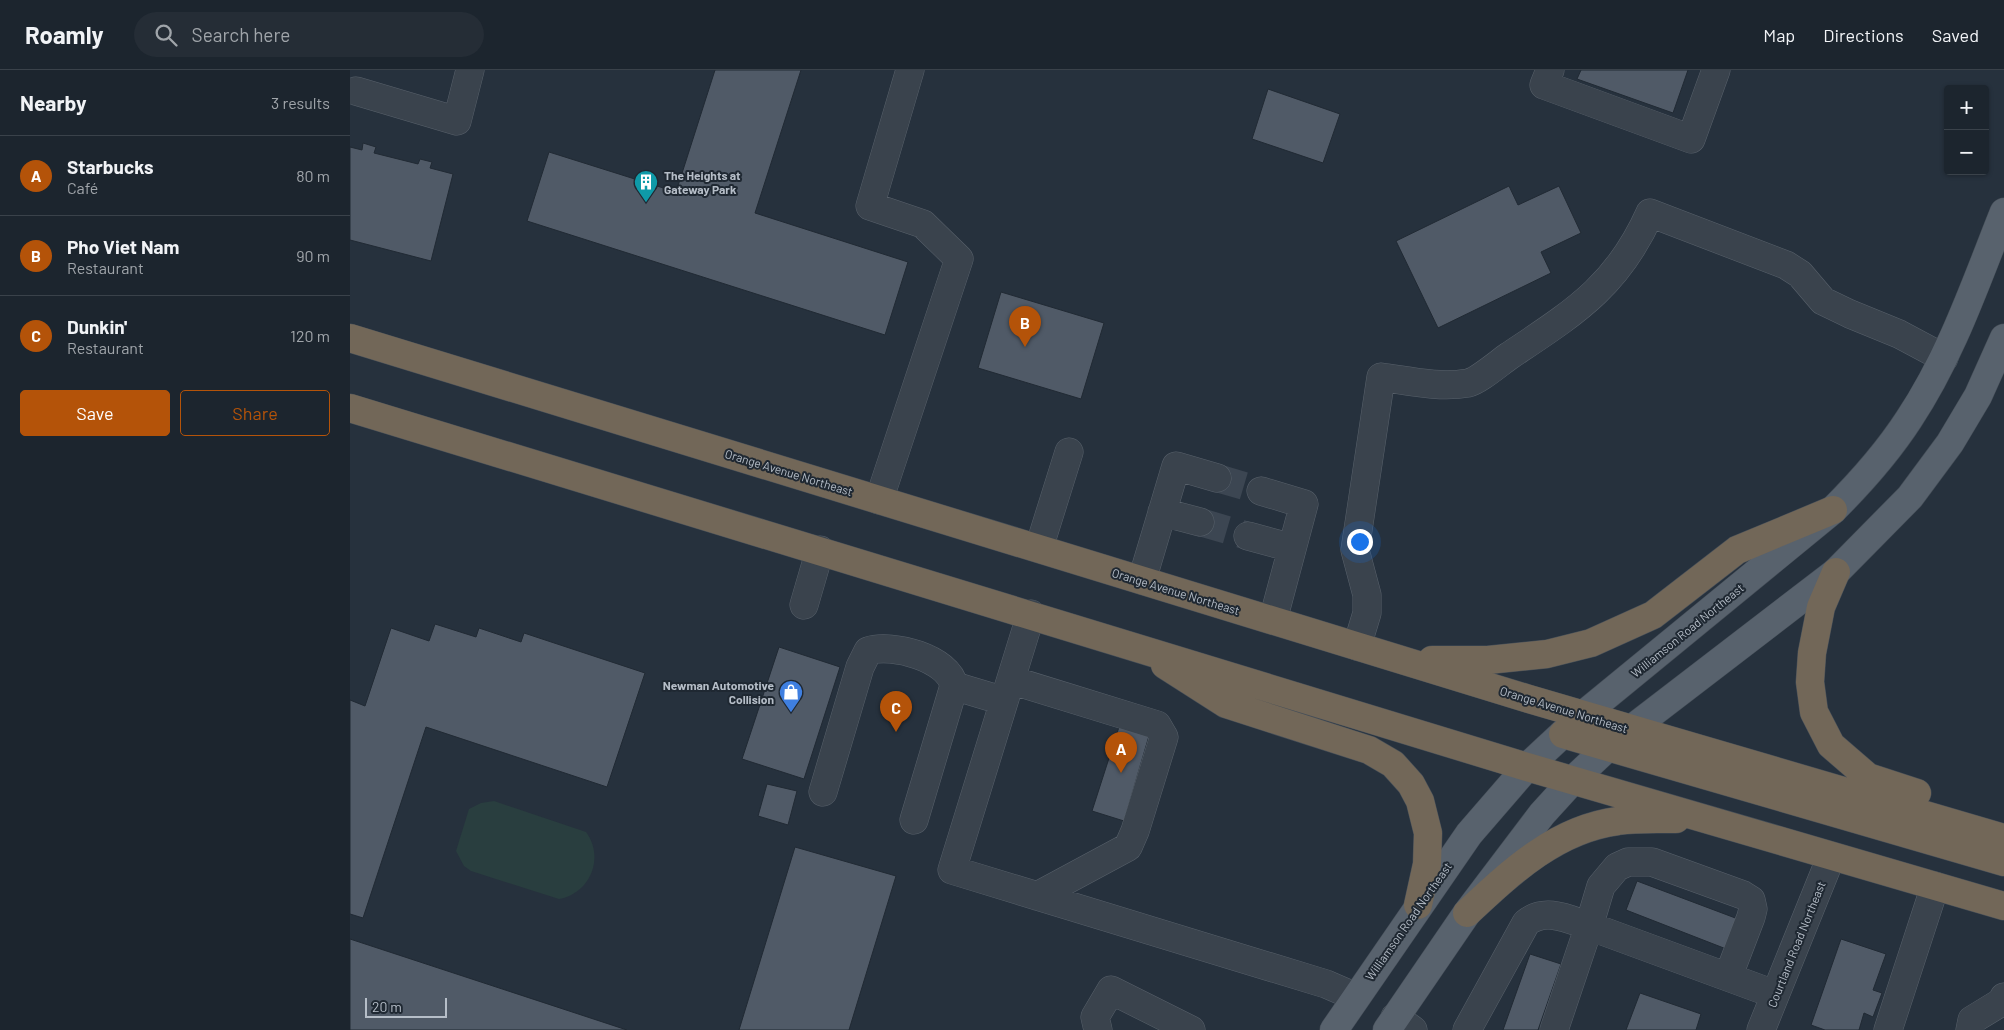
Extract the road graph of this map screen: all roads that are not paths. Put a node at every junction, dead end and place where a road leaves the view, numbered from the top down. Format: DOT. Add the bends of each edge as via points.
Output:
graph roads {
  1 [pos="470,70"];
  2 [pos="910,70"];
  3 [pos="1550,70"];
  4 [pos="1716,70"];
  5 [pos="356,91"];
  6 [pos="2004,212"];
  7 [pos="350,338"];
  8 [pos="2004,338"];
  9 [pos="1944,358"];
  10 [pos="350,408"];
  11 [pos="1069,452"];
  12 [pos="1217,478"];
  13 [pos="1261,491"];
  14 [pos="879,500"];
  15 [pos="1833,510"];
  16 [pos="1162,512"];
  17 [pos="1200,522"];
  18 [pos="1248,536"];
  19 [pos="1039,548"];
  20 [pos="1292,548"];
  21 [pos="820,550"];
  22 [pos="1836,572"];
  23 [pos="1142,580"];
  24 [pos="804,605"];
  25 [pos="1031,614"];
  26 [pos="1273,620"];
  27 [pos="1358,646"];
  28 [pos="1139,647"];
  29 [pos="1400,659"];
  30 [pos="954,686"];
  31 [pos="1007,690"];
  32 [pos="1583,715"];
  33 [pos="1630,729"];
  34 [pos="1563,734"];
  35 [pos="1608,747"];
  36 [pos="1527,767"];
  37 [pos="1573,780"];
  38 [pos="823,792"];
  39 [pos="914,820"];
  40 [pos="1704,820"];
  41 [pos="2004,836"];
  42 [pos="1831,857"];
  43 [pos="2004,862"];
  44 [pos="1935,886"];
  45 [pos="1037,896"];
  46 [pos="1418,905"];
  47 [pos="2004,906"];
  48 [pos="1467,913"];
  49 [pos="1589,926"];
  50 [pos="1728,977"];
  51 [pos="1774,994"];
  52 [pos="1356,997"];
  53 [pos="2004,997"];
  54 [pos="1398,1026"];
  55 [pos="1098,1030"];
  56 [pos="1191,1030"];
  57 [pos="1334,1030"];
  58 [pos="1467,1030"];
  59 [pos="1554,1030"];
  60 [pos="1761,1030"];
  61 [pos="1888,1030"];
  62 [pos="1970,1030"];
  1 -- 5 [label="street" via="457,121"];
  2 -- 14 [label="street" via="870,206 923,224 958,259"];
  3 -- 4 [label="street" via="1544,85 1691,139"];
  6 -- 9 [label="main road, Williamson Road Northeast"];
  7 -- 14 [label="highway, Orange Avenue Northeast"];
  8 -- 22 [label="main road" via="1978,396 1950,443 1910,497"];
  9 -- 15 [label="main road, Williamson Road Northeast" via="1892,444 1862,482"];
  9 -- 27 [label="street" via="1899,334 1823,301 1800,274 1786,265 1650,213 1637,242 1599,291 1470,383 1440,386 1381,377 1355,550 1367,595"];
  10 -- 21 [label="highway"];
  11 -- 19 [label="street"];
  12 -- 16 [label="street" via="1176,466"];
  13 -- 20 [label="street" via="1304,504"];
  14 -- 19 [label="highway, Orange Avenue Northeast"];
  15 -- 29 [label="highway" via="1737,550 1653,615 1591,643 1547,654 1488,660"];
  15 -- 32 [label="main road, Williamson Road Northeast"];
  16 -- 17 [label="street"];
  16 -- 23 [label="street"];
  18 -- 20 [label="street"];
  19 -- 23 [label="highway, Orange Avenue Northeast"];
  20 -- 26 [label="street"];
  21 -- 24 [label="street"];
  21 -- 25 [label="highway"];
  22 -- 33 [label="main road"];
  22 -- 41 [label="highway" via="1821,607 1810,682 1814,712 1831,746 1868,778 1926,796"];
  23 -- 26 [label="highway, Orange Avenue Northeast"];
  25 -- 28 [label="highway"];
  25 -- 31 [label="street"];
  26 -- 27 [label="highway, Orange Avenue Northeast"];
  27 -- 29 [label="highway, Orange Avenue Northeast"];
  28 -- 36 [label="highway"];
  28 -- 46 [label="highway" via="1226,704 1369,750 1394,764 1420,801 1428,834 1427,864"];
  29 -- 32 [label="highway, Orange Avenue Northeast"];
  30 -- 31 [label="street"];
  30 -- 38 [label="street" via="952,677 943,666 913,654 881,647 868,651 860,667"];
  30 -- 39 [label="street"];
  31 -- 45 [label="street" via="952,870"];
  31 -- 45 [label="street" via="1157,726 1164,736 1128,847"];
  32 -- 33 [label="highway, Orange Avenue Northeast"];
  32 -- 34 [label="main road, Williamson Road Northeast"];
  33 -- 35 [label="main road"];
  33 -- 41 [label="highway, Orange Avenue Northeast"];
  34 -- 35 [label="highway"];
  34 -- 36 [label="main road, Williamson Road Northeast"];
  35 -- 37 [label="main road"];
  35 -- 43 [label="highway"];
  36 -- 37 [label="highway"];
  36 -- 46 [label="main road, Williamson Road Northeast" via="1469,834"];
  37 -- 40 [label="highway"];
  37 -- 48 [label="main road" via="1542,814"];
  40 -- 42 [label="highway"];
  40 -- 48 [label="highway" via="1618,821 1586,829 1554,842 1516,868"];
  42 -- 44 [label="highway"];
  42 -- 51 [label="street, Courtland Road Northeast"];
  44 -- 47 [label="highway"];
  44 -- 61 [label="street"];
  45 -- 52 [label="street" via="1326,984"];
  46 -- 52 [label="main road, Williamson Road Northeast"];
  48 -- 54 [label="main road"];
  49 -- 50 [label="street"];
  49 -- 50 [label="street" via="1601,886 1617,867 1628,862 1652,862 1734,892 1751,900 1753,909"];
  49 -- 58 [label="street" via="1556,916 1543,914 1533,917 1526,923"];
  49 -- 59 [label="street"];
  50 -- 51 [label="street"];
  51 -- 60 [label="street, Courtland Road Northeast"];
  52 -- 57 [label="main road, Williamson Road Northeast"];
  53 -- 62 [label="street" via="2003,1001 1972,1020"];
  55 -- 56 [label="street" via="1095,1017 1111,990"];
}
